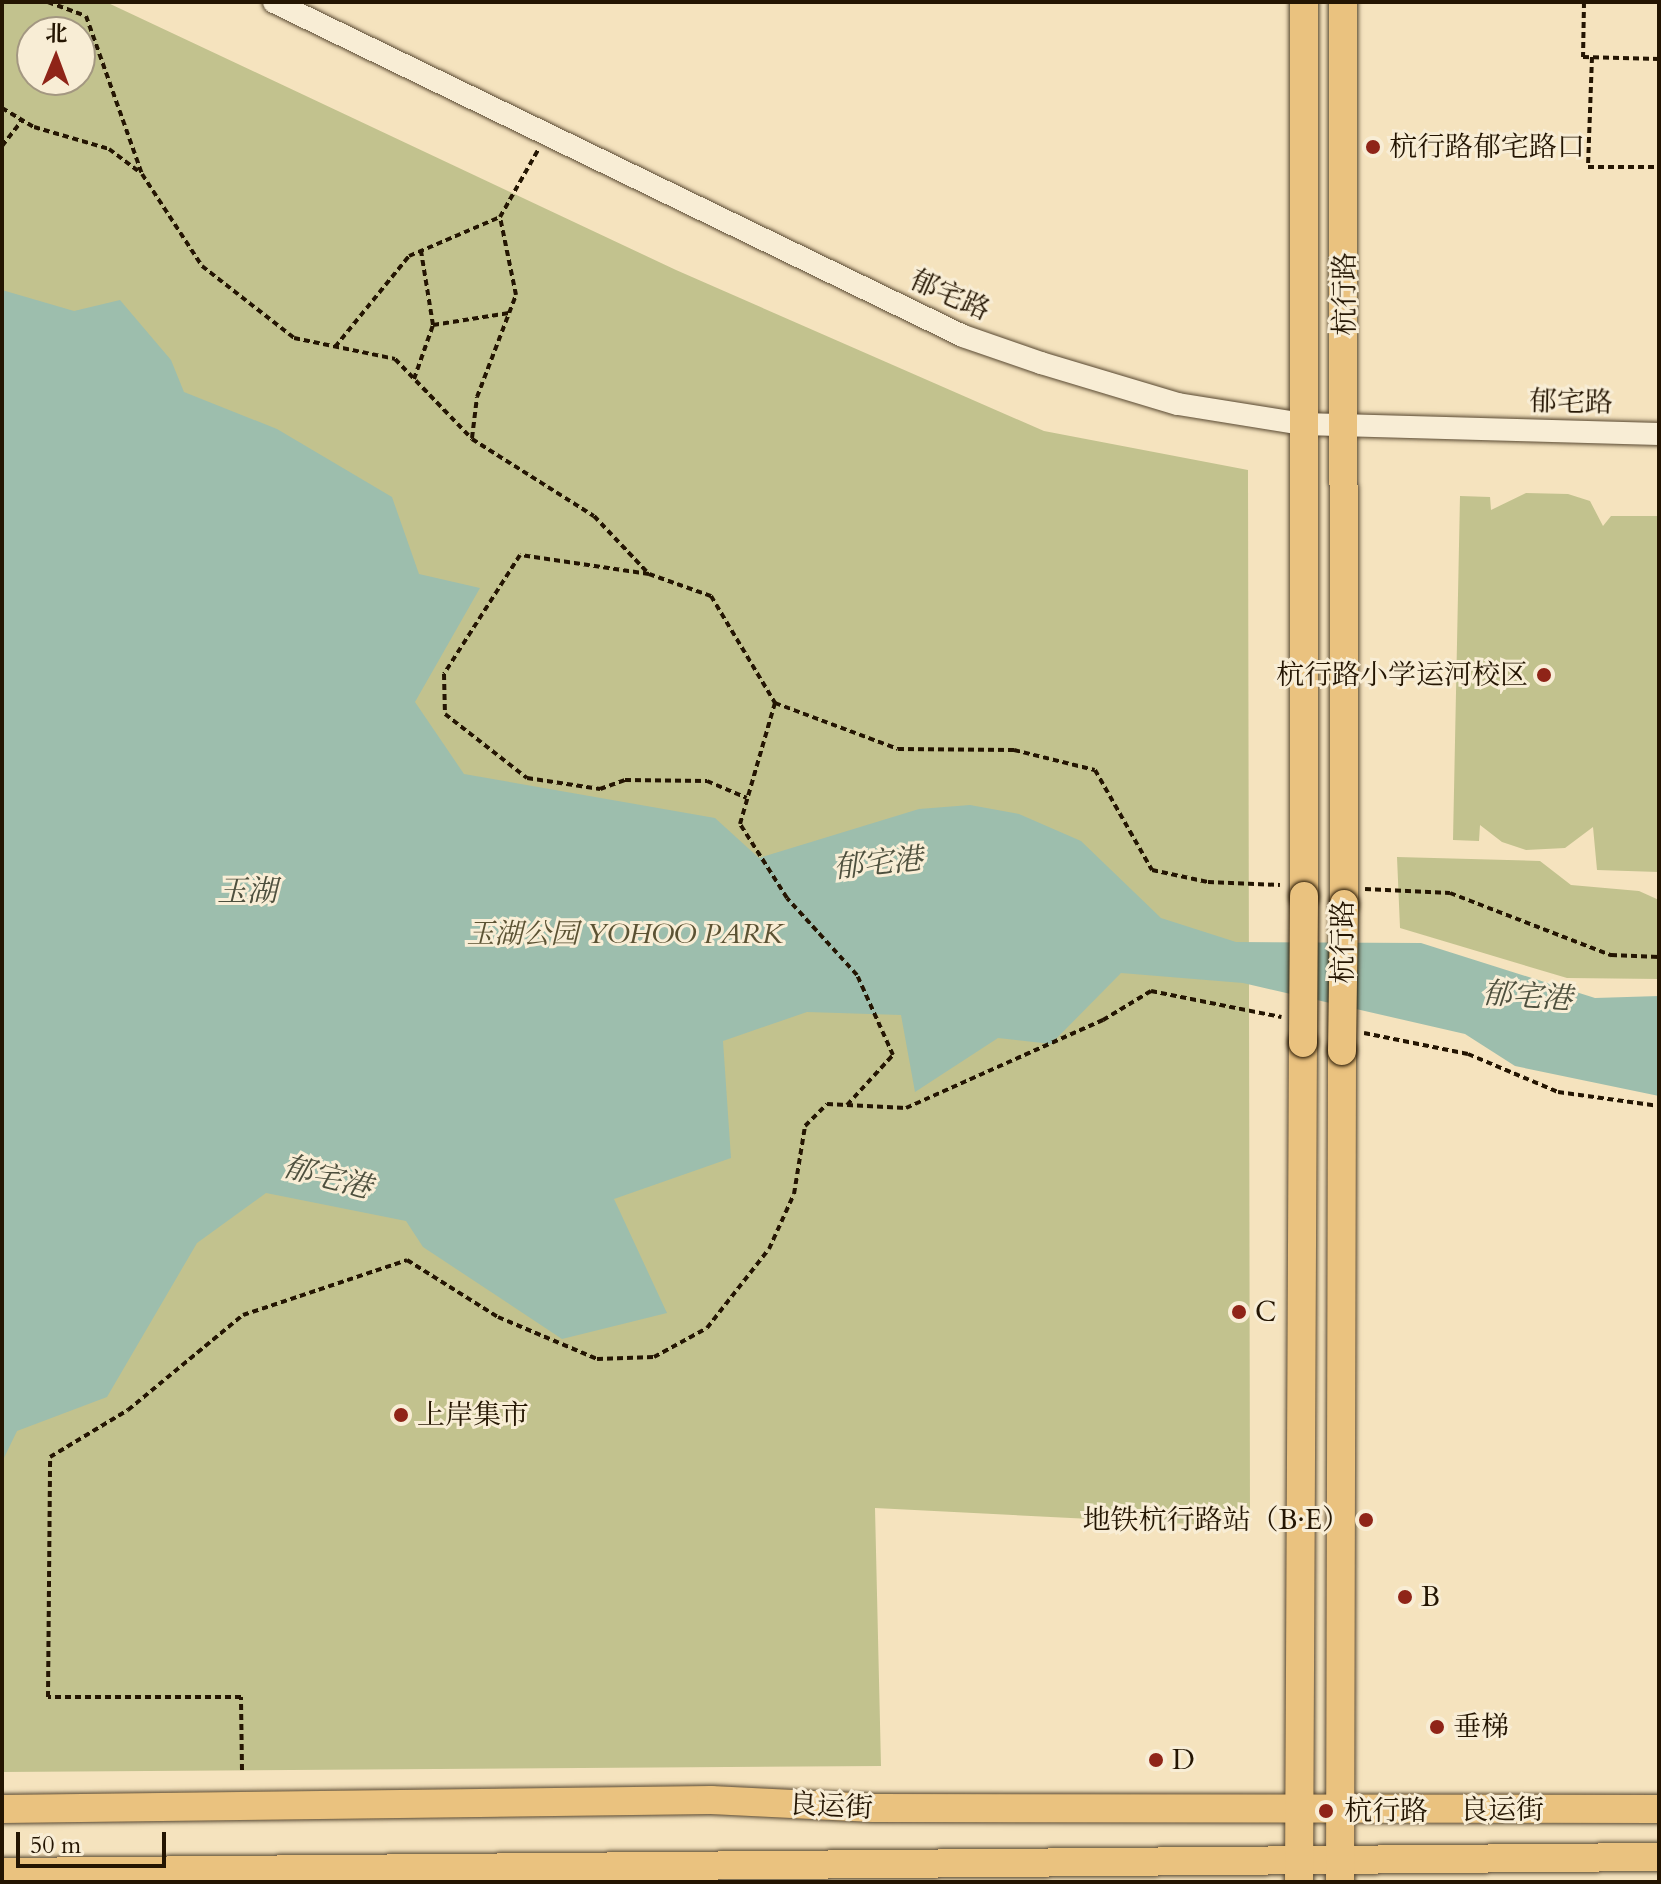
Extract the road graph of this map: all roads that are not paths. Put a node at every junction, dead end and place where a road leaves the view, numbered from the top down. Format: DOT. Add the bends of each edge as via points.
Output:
graph roads {
  1 [pos="274,2"];
  2 [pos="1304,2"];
  3 [pos="1343,2"];
  4 [pos="1303,424"];
  5 [pos="1346,427"];
  6 [pos="1659,434"];
  7 [pos="2,1809"];
  8 [pos="1659,1809"];
  9 [pos="1300,1811"];
  10 [pos="1341,1811"];
  11 [pos="1659,1857"];
  12 [pos="1299,1870"];
  13 [pos="2,1872"];
  14 [pos="1340,1872"];
  15 [pos="515,1875"];
  1 -- 4 [label="street, 郁宅路" via="963,336 1178,404"];
  2 -- 4 [label="main road, 杭行路"];
  3 -- 5 [label="main road, 杭行路"];
  4 -- 5 [label="street, 郁宅路"];
  4 -- 9 [label="main road, 杭行路, bridge"];
  5 -- 6 [label="street, 郁宅路"];
  5 -- 10 [label="main road, 杭行路, bridge"];
  7 -- 9 [label="main road, 良运街" via="711,1800 874,1808 1223,1805"];
  8 -- 10 [label="main road, 良运街"];
  9 -- 10 [label="main road, 良运街"];
  9 -- 12 [label="main road, 杭行路"];
  10 -- 14 [label="main road, 杭行路"];
  11 -- 14 [label="main road, 良运街"];
  12 -- 14 [label="main road, 良运街"];
  12 -- 15 [label="main road, 良运街"];
  13 -- 15 [label="main road, 良运街"];
}
